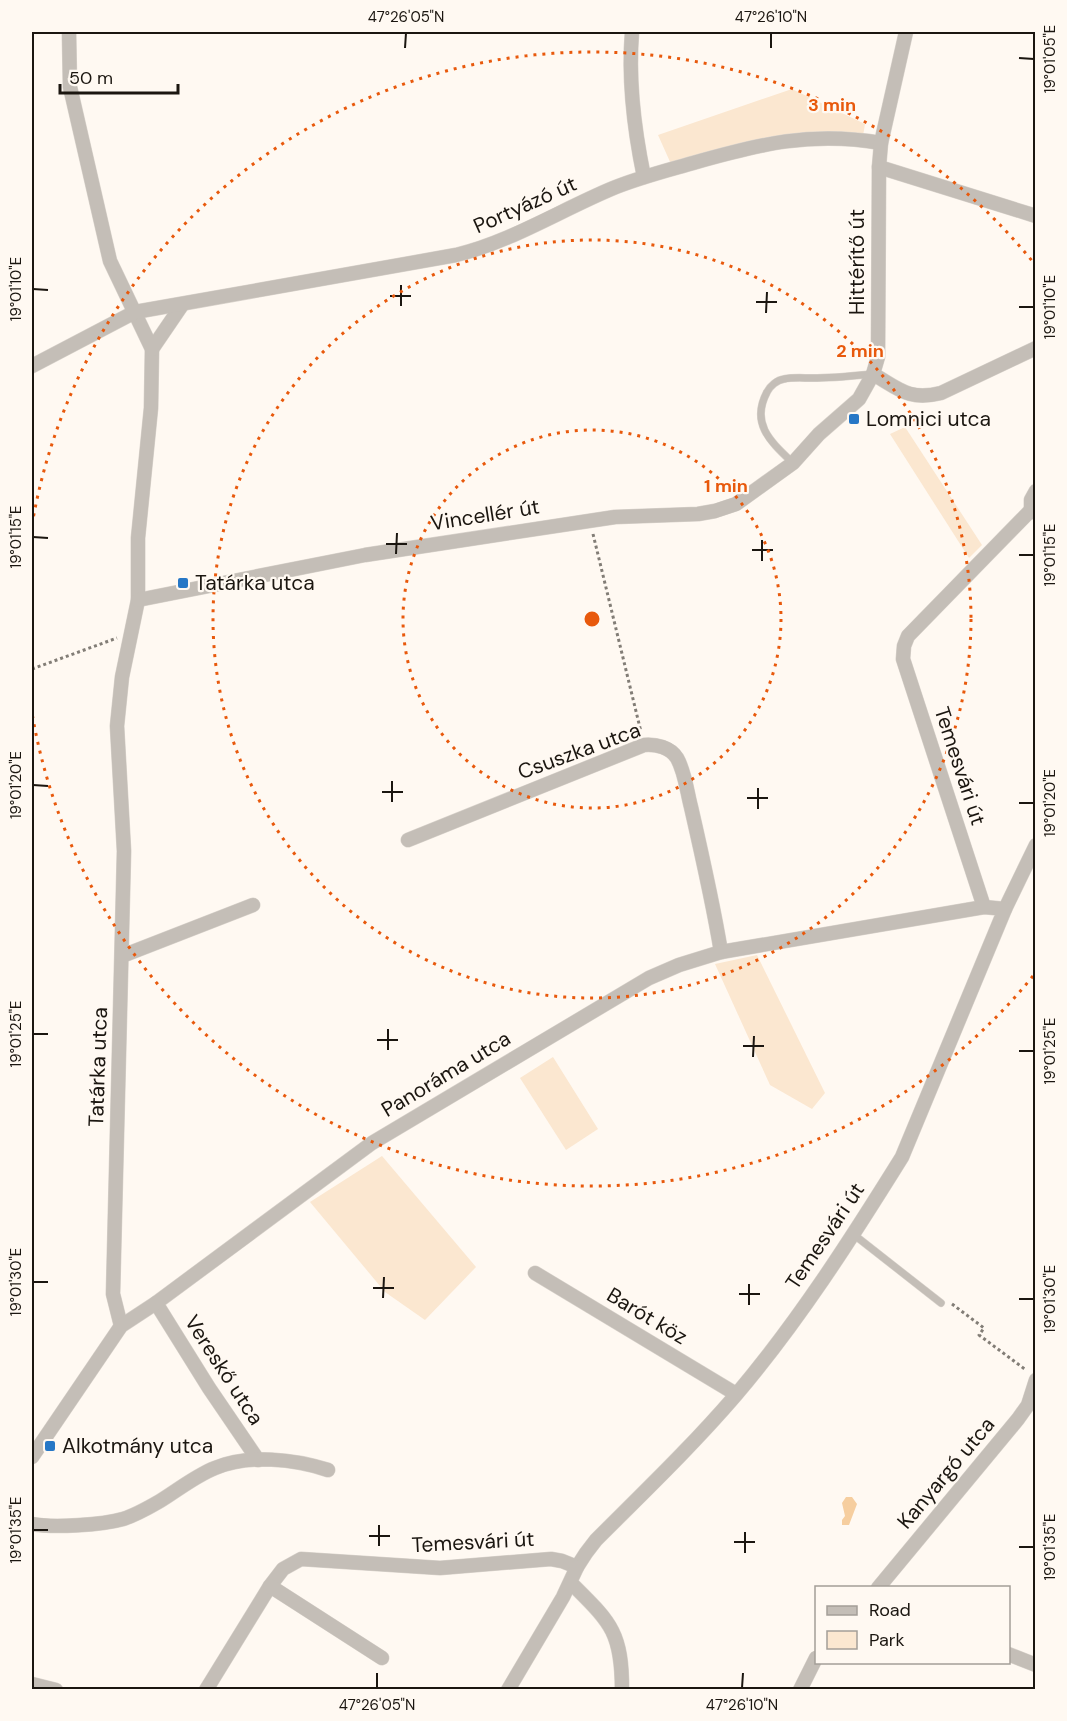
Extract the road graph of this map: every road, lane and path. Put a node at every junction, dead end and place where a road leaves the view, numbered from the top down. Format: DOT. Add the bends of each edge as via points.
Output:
graph roads {
  1 [pos="69,32"];
  2 [pos="632,32"];
  3 [pos="906,32"];
  4 [pos="881,143"];
  5 [pos="879,167"];
  6 [pos="644,177"];
  7 [pos="1035,216"];
  8 [pos="183,305"];
  9 [pos="135,312"];
  10 [pos="1035,348"];
  11 [pos="152,349"];
  12 [pos="32,366"];
  13 [pos="873,374"];
  14 [pos="793,463"];
  15 [pos="1035,491"];
  16 [pos="1033,512"];
  17 [pos="590,521"];
  18 [pos="138,600"];
  19 [pos="131,637"];
  20 [pos="32,669"];
  21 [pos="644,745"];
  22 [pos="408,840"];
  23 [pos="1035,846"];
  24 [pos="253,905"];
  25 [pos="984,907"];
  26 [pos="1005,909"];
  27 [pos="721,952"];
  28 [pos="122,956"];
  29 [pos="853,1234"];
  30 [pos="536,1273"];
  31 [pos="941,1303"];
  32 [pos="950,1303"];
  33 [pos="156,1304"];
  34 [pos="122,1326"];
  35 [pos="1031,1375"];
  36 [pos="736,1394"];
  37 [pos="32,1457"];
  38 [pos="258,1460"];
  39 [pos="328,1470"];
  40 [pos="38,1525"];
  41 [pos="32,1534"];
  42 [pos="578,1568"];
  43 [pos="571,1582"];
  44 [pos="270,1586"];
  45 [pos="879,1586"];
  46 [pos="1010,1655"];
  47 [pos="382,1658"];
  48 [pos="815,1660"];
  49 [pos="1035,1665"];
  50 [pos="32,1684"];
  51 [pos="56,1689"];
  52 [pos="206,1689"];
  53 [pos="508,1689"];
  54 [pos="622,1689"];
  55 [pos="800,1689"];
  1 -- 9 [label="street, Tatárka utca" via="70,87 99,218 110,261"];
  2 -- 6 [label="street" via="631,85"];
  3 -- 4 [label="street, Hittérítő út"];
  4 -- 5 [label="street, Hittérítő út"];
  4 -- 6 [label="street, Portyázó út" via="801,138"];
  5 -- 7 [label="street"];
  5 -- 13 [label="street, Hittérítő út" via="878,357"];
  6 -- 8 [label="street, Portyázó út" via="480,249"];
  8 -- 9 [label="street, Portyázó út"];
  8 -- 11 [label="street"];
  9 -- 11 [label="street, Tatárka utca"];
  9 -- 12 [label="street, Portyázó út"];
  10 -- 13 [label="street" via="927,396 911,396"];
  11 -- 18 [label="street, Tatárka utca" via="151,408 138,538"];
  13 -- 14 [label="street, Hittérítő út" via="859,399"];
  13 -- 14 [label="lane" via="782,379 770,387 762,402 760,418 764,432"];
  14 -- 17 [label="street, Vincellér út" via="736,504 715,511"];
  15 -- 16 [label="street"];
  16 -- 25 [label="street, Temesvári út" via="908,636 904,646 903,659"];
  17 -- 18 [label="street, Vincellér út" via="365,555"];
  17 -- 21 [label="path"];
  18 -- 19 [label="street, Tatárka utca"];
  19 -- 20 [label="path" via="118,638"];
  19 -- 28 [label="street, Tatárka utca" via="117,726 124,851"];
  21 -- 22 [label="street, Csuszka utca"];
  21 -- 27 [label="street, Csuszka utca" via="653,744 672,752 681,768"];
  23 -- 26 [label="street, Temesvári út"];
  24 -- 28 [label="street"];
  25 -- 26 [label="street"];
  25 -- 27 [label="street, Panoráma utca"];
  26 -- 29 [label="street, Temesvári út" via="902,1157"];
  27 -- 33 [label="street, Panoráma utca" via="649,978 372,1143"];
  28 -- 34 [label="street, Tatárka utca" via="112,1294"];
  29 -- 31 [label="lane"];
  29 -- 36 [label="street, Temesvári út" via="785,1333"];
  30 -- 36 [label="street, Barót köz"];
  32 -- 35 [label="path" via="984,1328 979,1335"];
  33 -- 34 [label="street, Panoráma utca"];
  33 -- 38 [label="street, Vereskő utca"];
  34 -- 37 [label="street, Panoráma utca"];
  35 -- 45 [label="street, Kanyargó utca" via="1028,1405 1018,1419"];
  36 -- 42 [label="street, Temesvári út" via="596,1540"];
  38 -- 39 [label="street" via="307,1463"];
  38 -- 40 [label="street" via="216,1467 120,1520"];
  40 -- 41 [label="street"];
  42 -- 43 [label="street"];
  42 -- 44 [label="street, Temesvári út" via="551,1559 440,1568 301,1559 283,1569"];
  43 -- 53 [label="street"];
  43 -- 54 [label="street" via="611,1626 621,1659"];
  44 -- 47 [label="street"];
  44 -- 52 [label="street, Temesvári út"];
  46 -- 49 [label="street"];
  48 -- 55 [label="street"];
  50 -- 51 [label="street"];
}
